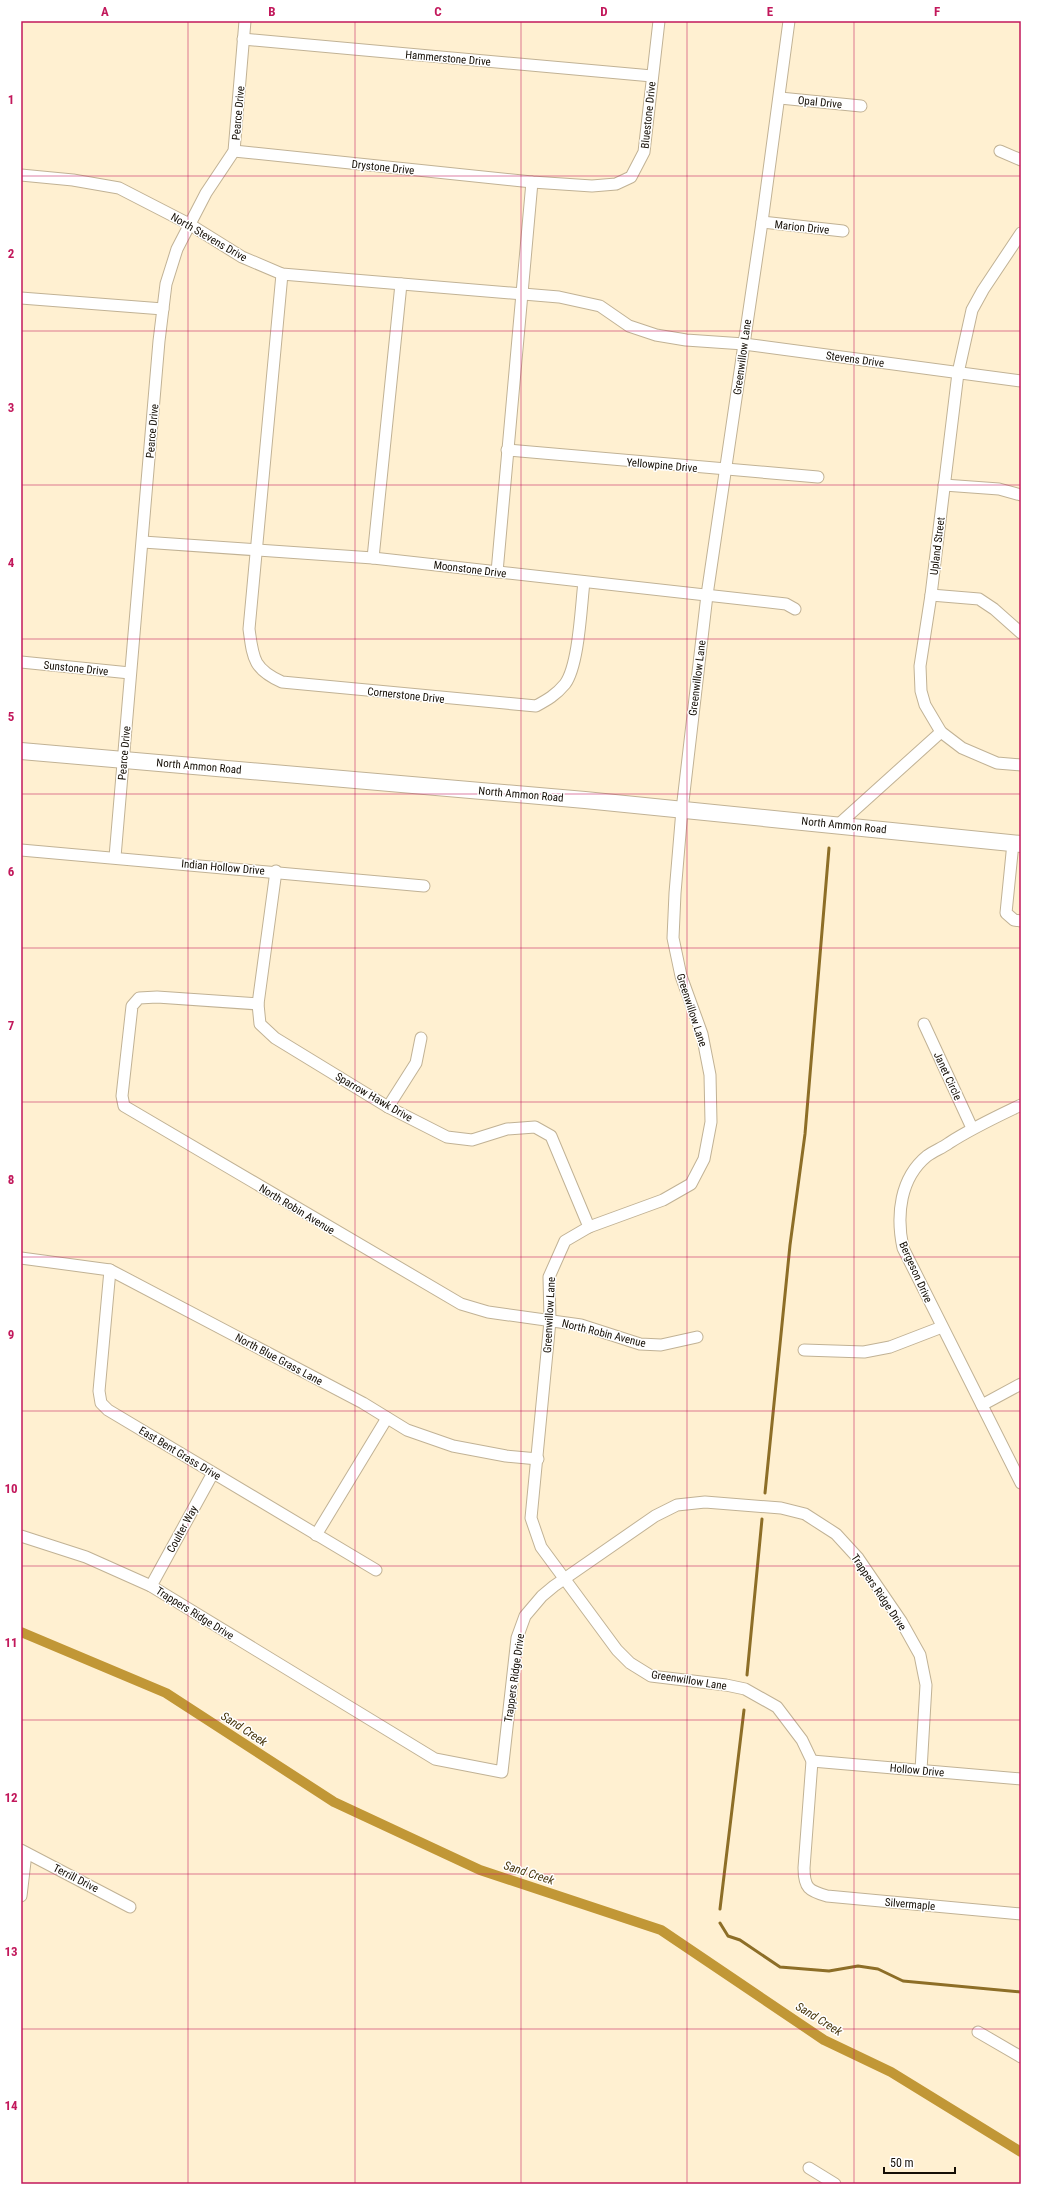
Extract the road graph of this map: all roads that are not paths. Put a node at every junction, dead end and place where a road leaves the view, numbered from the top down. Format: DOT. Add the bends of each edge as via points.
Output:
graph roads {
  1 [pos="245,21"];
  2 [pos="659,21"];
  3 [pos="789,21"];
  4 [pos="244,39"];
  5 [pos="652,76"];
  6 [pos="780,98"];
  7 [pos="861,106"];
  8 [pos="234,151"];
  9 [pos="1000,151"];
  10 [pos="1021,160"];
  11 [pos="21,175"];
  12 [pos="532,182"];
  13 [pos="762,222"];
  14 [pos="189,224"];
  15 [pos="843,231"];
  16 [pos="1021,234"];
  17 [pos="282,274"];
  18 [pos="401,284"];
  19 [pos="522,295"];
  20 [pos="21,298"];
  21 [pos="163,309"];
  22 [pos="744,344"];
  23 [pos="958,373"];
  24 [pos="1021,381"];
  25 [pos="507,450"];
  26 [pos="727,470"];
  27 [pos="818,478"];
  28 [pos="944,485"];
  29 [pos="1021,495"];
  30 [pos="143,542"];
  31 [pos="256,549"];
  32 [pos="373,558"];
  33 [pos="497,572"];
  34 [pos="584,582"];
  35 [pos="707,595"];
  36 [pos="931,595"];
  37 [pos="795,609"];
  38 [pos="1021,633"];
  39 [pos="21,662"];
  40 [pos="130,673"];
  41 [pos="941,732"];
  42 [pos="21,751"];
  43 [pos="124,759"];
  44 [pos="1021,765"];
  45 [pos="682,810"];
  46 [pos="839,824"];
  47 [pos="1017,843"];
  48 [pos="21,850"];
  49 [pos="115,857"];
  50 [pos="276,871"];
  51 [pos="424,886"];
  52 [pos="1021,921"];
  53 [pos="258,1004"];
  54 [pos="924,1024"];
  55 [pos="421,1038"];
  56 [pos="1021,1105"];
  57 [pos="388,1107"];
  58 [pos="972,1128"];
  59 [pos="588,1227"];
  60 [pos="21,1258"];
  61 [pos="110,1270"];
  62 [pos="550,1321"];
  63 [pos="942,1327"];
  64 [pos="697,1337"];
  65 [pos="804,1350"];
  66 [pos="1021,1384"];
  67 [pos="982,1405"];
  68 [pos="387,1418"];
  69 [pos="538,1459"];
  70 [pos="213,1473"];
  71 [pos="1021,1483"];
  72 [pos="316,1535"];
  73 [pos="21,1536"];
  74 [pos="376,1570"];
  75 [pos="564,1578"];
  76 [pos="151,1586"];
  77 [pos="812,1761"];
  78 [pos="921,1770"];
  79 [pos="1021,1779"];
  80 [pos="24,1851"];
  81 [pos="21,1896"];
  82 [pos="130,1907"];
  83 [pos="1021,1914"];
  84 [pos="978,2032"];
  85 [pos="1021,2057"];
  86 [pos="809,2168"];
  87 [pos="835,2184"];
  1 -- 4 [label="street, Pearce Drive"];
  2 -- 5 [label="street, Bluestone Drive"];
  3 -- 6 [label="street, Greenwillow Lane"];
  4 -- 5 [label="street, Hammerstone Drive"];
  4 -- 8 [label="street, Pearce Drive"];
  5 -- 12 [label="street, Bluestone Drive" via="644,152 631,177 616,184 592,186"];
  6 -- 7 [label="street, Opal Drive"];
  6 -- 13 [label="street, Greenwillow Lane"];
  8 -- 12 [label="street, Drystone Drive"];
  8 -- 14 [label="street, Pearce Drive"];
  9 -- 10 [label="street"];
  11 -- 14 [label="street, North Stevens Drive" via="119,188"];
  12 -- 19 [label="street"];
  13 -- 15 [label="street, Marion Drive"];
  13 -- 22 [label="street, Greenwillow Lane"];
  14 -- 17 [label="street, North Stevens Drive" via="242,257"];
  14 -- 21 [label="street, Pearce Drive" via="177,249 166,284"];
  16 -- 23 [label="street, Upland Street" via="972,310"];
  17 -- 18 [label="street, North Stevens Drive"];
  17 -- 31 [label="street, Cornerstone Drive"];
  18 -- 19 [label="street, North Stevens Drive"];
  18 -- 32 [label="street"];
  19 -- 22 [label="street, Stevens Drive" via="559,297 600,306 628,326 656,335"];
  19 -- 25 [label="street"];
  20 -- 21 [label="street"];
  21 -- 30 [label="street, Pearce Drive"];
  22 -- 23 [label="street, Stevens Drive"];
  22 -- 26 [label="street, Greenwillow Lane"];
  23 -- 24 [label="street, Stevens Drive"];
  23 -- 28 [label="street, Upland Street"];
  25 -- 26 [label="street, Yellowpine Drive"];
  25 -- 33 [label="street"];
  26 -- 27 [label="street, Yellowpine Drive"];
  26 -- 35 [label="street, Greenwillow Lane"];
  28 -- 29 [label="street" via="999,489"];
  28 -- 36 [label="street, Upland Street"];
  30 -- 31 [label="street, Moonstone Drive"];
  30 -- 40 [label="street, Pearce Drive"];
  31 -- 32 [label="street, Moonstone Drive"];
  31 -- 34 [label="street, Cornerstone Drive" via="249,629 252,656 266,675 282,682 456,700 536,706 552,697 566,683 575,658"];
  32 -- 33 [label="street, Moonstone Drive"];
  33 -- 34 [label="street, Moonstone Drive"];
  34 -- 35 [label="street, Moonstone Drive"];
  35 -- 37 [label="street, Moonstone Drive" via="786,604"];
  35 -- 45 [label="street, Greenwillow Lane"];
  36 -- 38 [label="street" via="979,599"];
  36 -- 41 [label="street, Upland Street" via="920,666 921,691 925,705"];
  39 -- 40 [label="street, Sunstone Drive"];
  40 -- 43 [label="street, Pearce Drive"];
  41 -- 44 [label="street" via="962,748 997,763"];
  41 -- 46 [label="street"];
  42 -- 43 [label="main road, North Ammon Road"];
  43 -- 45 [label="main road, North Ammon Road"];
  43 -- 49 [label="street, Pearce Drive"];
  45 -- 46 [label="main road, North Ammon Road"];
  45 -- 59 [label="street, Greenwillow Lane" via="674,893 673,938 681,976 702,1034 710,1075 711,1122 704,1159 691,1184 663,1200"];
  46 -- 47 [label="main road, North Ammon Road"];
  47 -- 52 [label="street" via="1006,913 1014,920"];
  48 -- 49 [label="street, Indian Hollow Drive"];
  49 -- 50 [label="street, Indian Hollow Drive"];
  50 -- 51 [label="street, Indian Hollow Drive"];
  50 -- 53 [label="street, Sparrow Hawk Drive"];
  53 -- 57 [label="street, Sparrow Hawk Drive" via="260,1024 275,1038"];
  53 -- 62 [label="street, North Robin Avenue" via="139,998 132,1006 122,1096 124,1106 461,1304 488,1312"];
  54 -- 58 [label="street, Janet Circle"];
  55 -- 57 [label="street" via="416,1063"];
  56 -- 58 [label="street, Bergeson Drive"];
  57 -- 59 [label="street, Sparrow Hawk Drive" via="447,1137 472,1140 507,1129 534,1127 551,1136"];
  58 -- 63 [label="street, Bergeson Drive" via="928,1155 914,1169 903,1189 899,1222 903,1248"];
  59 -- 62 [label="street, Greenwillow Lane" via="565,1241 549,1277"];
  60 -- 61 [label="street, North Blue Grass Lane"];
  61 -- 68 [label="street, North Blue Grass Lane"];
  61 -- 70 [label="street, East Bent Grass Drive" via="99,1392 101,1403 108,1410"];
  62 -- 64 [label="street, North Robin Avenue" via="581,1325 640,1344 661,1345"];
  62 -- 69 [label="street, Greenwillow Lane"];
  63 -- 65 [label="street" via="890,1347 864,1352"];
  63 -- 67 [label="street, Bergeson Drive"];
  66 -- 67 [label="street"];
  67 -- 71 [label="street, Bergeson Drive"];
  68 -- 69 [label="street, North Blue Grass Lane" via="407,1430 453,1446"];
  68 -- 72 [label="street"];
  69 -- 75 [label="street, Greenwillow Lane" via="531,1518 541,1547"];
  70 -- 72 [label="street, East Bent Grass Drive"];
  70 -- 76 [label="street, Coulter Way"];
  72 -- 74 [label="street, East Bent Grass Drive"];
  73 -- 76 [label="street, Trappers Ridge Drive" via="86,1557"];
  75 -- 76 [label="street, Trappers Ridge Drive" via="542,1596 525,1616 517,1638 502,1772 435,1759"];
  75 -- 77 [label="street, Greenwillow Lane" via="617,1650 630,1663 651,1676 726,1685 760,1696 777,1707 789,1721"];
  75 -- 78 [label="street, Trappers Ridge Drive" via="655,1516 677,1505 704,1502 781,1508 805,1514 836,1534 858,1558 920,1655 926,1685"];
  77 -- 78 [label="street, Hollow Drive"];
  77 -- 83 [label="street, Silvermaple" via="804,1882 812,1892 827,1896"];
  78 -- 79 [label="street, Hollow Drive"];
  80 -- 81 [label="street"];
  80 -- 82 [label="street, Terrill Drive"];
  84 -- 85 [label="street"];
  86 -- 87 [label="street"];
}
